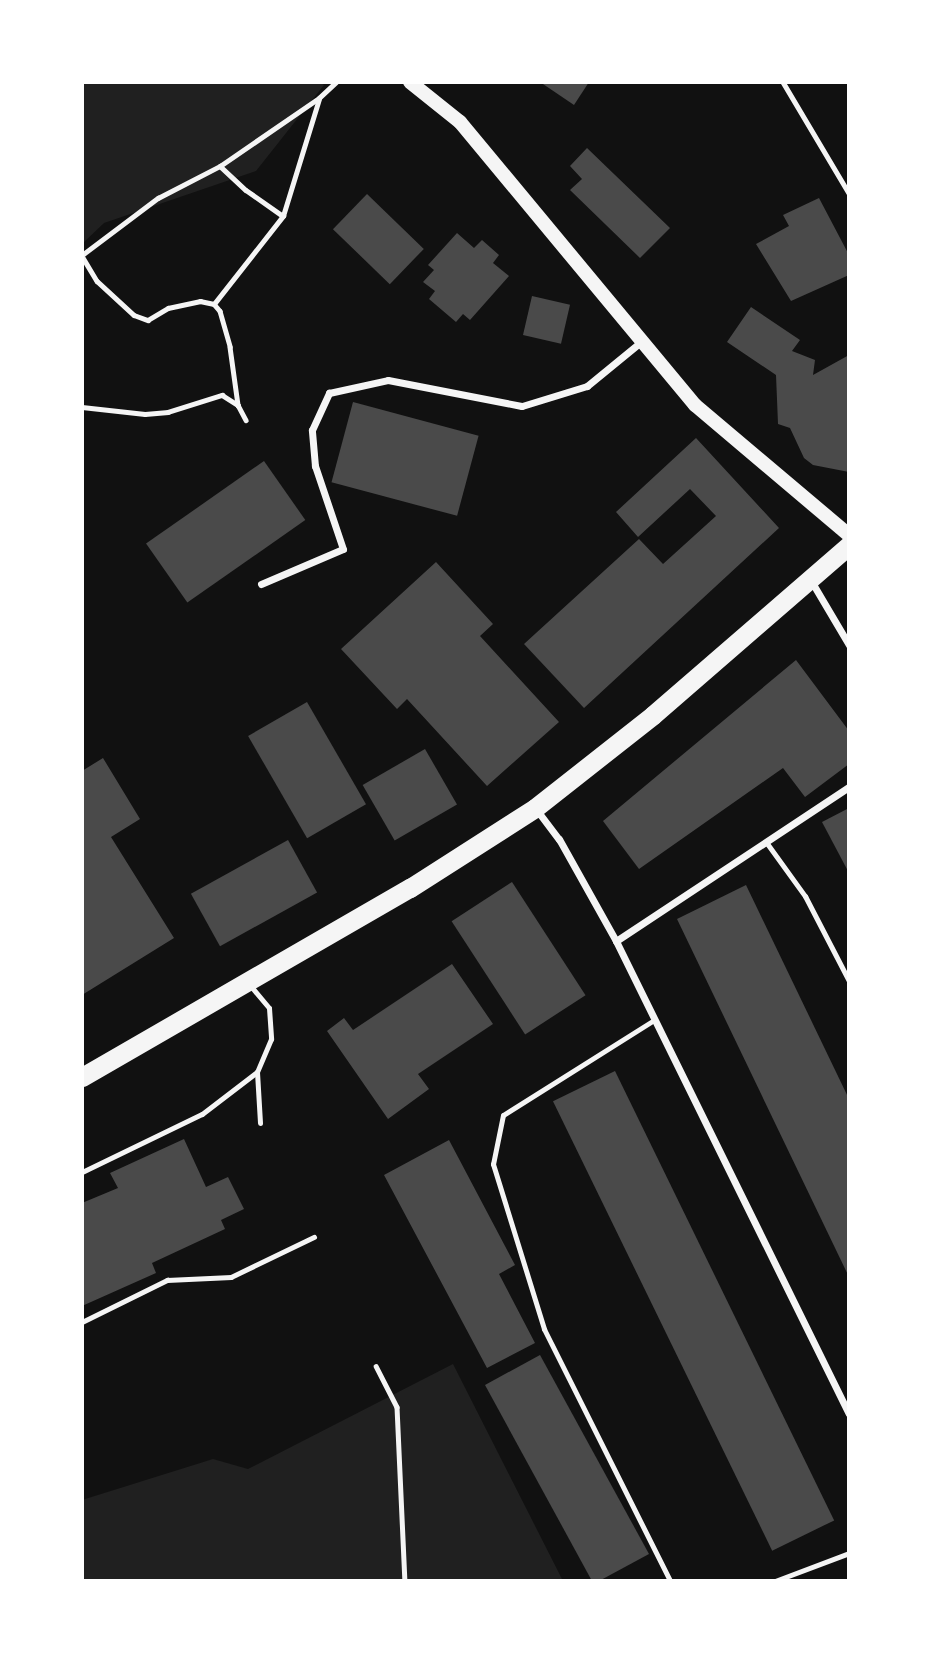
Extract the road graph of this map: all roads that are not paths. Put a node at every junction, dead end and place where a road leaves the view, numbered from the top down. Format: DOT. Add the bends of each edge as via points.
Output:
graph roads {
  1 [pos="410,82"];
  2 [pos="642,340"];
  3 [pos="849,535"];
  4 [pos="849,545"];
  5 [pos="809,577"];
  6 [pos="261,584"];
  7 [pos="849,645"];
  8 [pos="849,787"];
  9 [pos="536,808"];
  10 [pos="766,842"];
  11 [pos="616,941"];
  12 [pos="849,981"];
  13 [pos="247,982"];
  14 [pos="654,1020"];
  15 [pos="257,1072"];
  16 [pos="82,1077"];
  17 [pos="260,1123"];
  18 [pos="82,1172"];
  19 [pos="849,1414"];
  20 [pos="849,1553"];
  21 [pos="670,1581"];
  22 [pos="775,1581"];
  1 -- 2 [label="main road" via="460,122"];
  2 -- 3 [label="main road" via="695,405"];
  2 -- 6 [label="street" via="587,386 522,406 388,380 329,393 312,430 315,466 342,550"];
  4 -- 5 [label="highway"];
  5 -- 7 [label="street"];
  5 -- 9 [label="highway" via="653,715"];
  8 -- 10 [label="street"];
  9 -- 11 [label="street"];
  9 -- 13 [label="highway" via="410,888"];
  10 -- 11 [label="street"];
  10 -- 12 [label="lane" via="805,896"];
  11 -- 14 [label="street"];
  13 -- 15 [label="lane" via="269,1008 271,1038"];
  13 -- 16 [label="highway"];
  14 -- 19 [label="street"];
  14 -- 21 [label="lane" via="503,1115 493,1164 544,1329"];
  15 -- 17 [label="lane"];
  15 -- 18 [label="lane" via="202,1114"];
  20 -- 22 [label="lane"];
}
